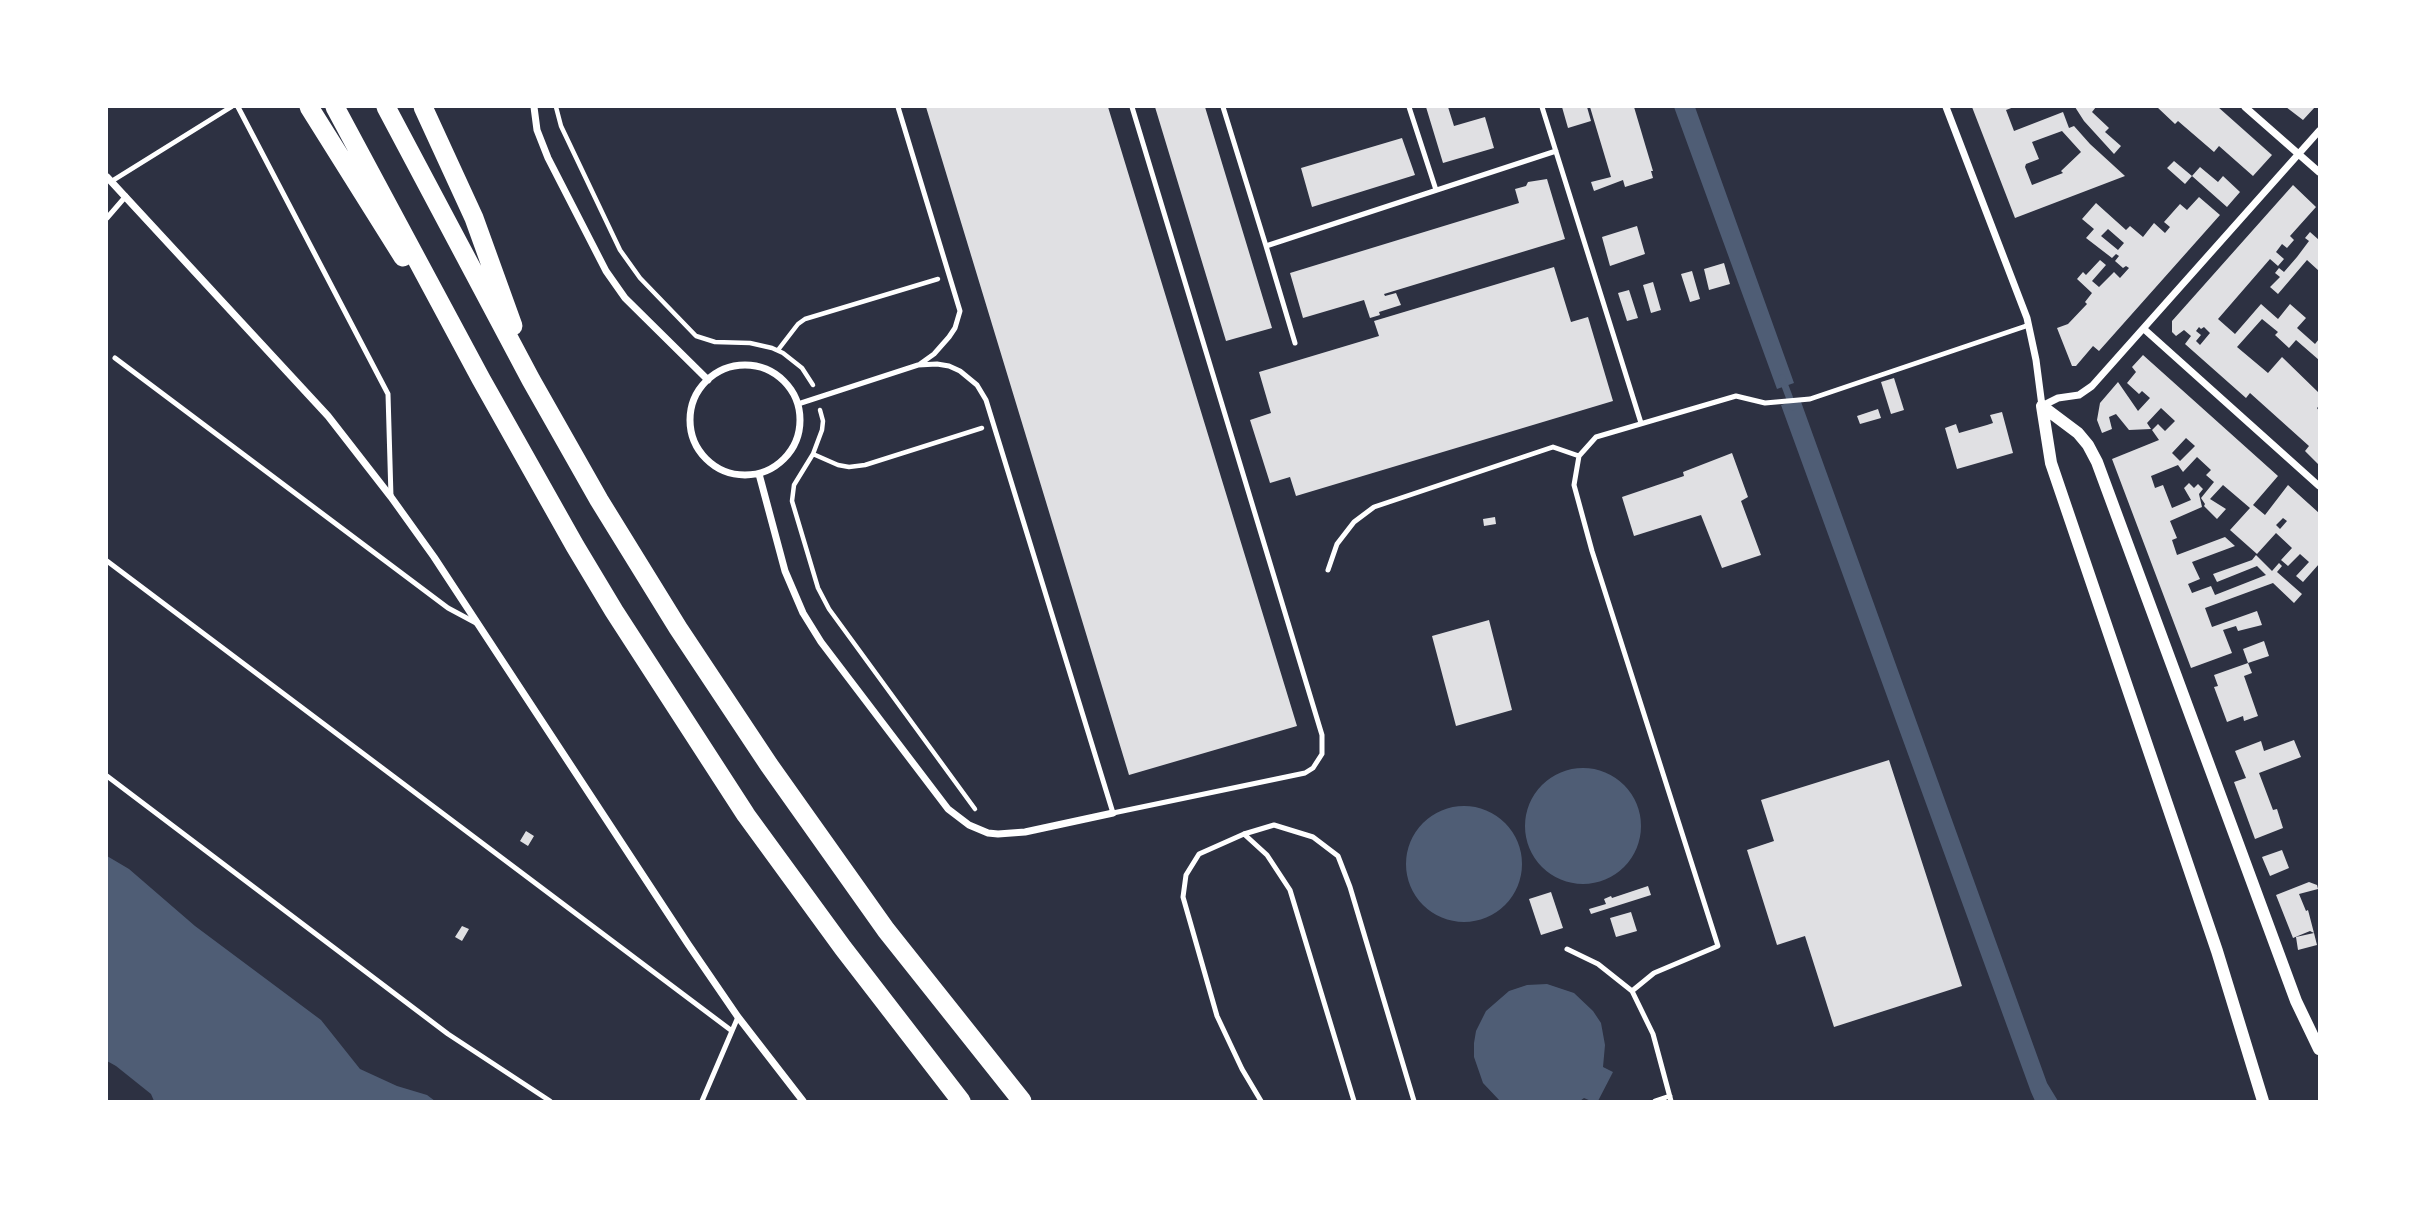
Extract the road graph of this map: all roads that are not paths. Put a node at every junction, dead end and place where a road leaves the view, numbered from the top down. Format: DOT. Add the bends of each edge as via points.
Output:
graph roads {
  1 [pos="231,107"];
  2 [pos="238,107"];
  3 [pos="309,107"];
  4 [pos="335,107"];
  5 [pos="386,107"];
  6 [pos="423,107"];
  7 [pos="534,107"];
  8 [pos="898,107"];
  9 [pos="1132,107"];
  10 [pos="1223,107"];
  11 [pos="1409,107"];
  12 [pos="1542,107"];
  13 [pos="1946,107"];
  14 [pos="2245,107"];
  15 [pos="2319,131"];
  16 [pos="1556,151"];
  17 [pos="2299,154"];
  18 [pos="2319,172"];
  19 [pos="109,179"];
  20 [pos="1436,190"];
  21 [pos="126,196"];
  22 [pos="107,218"];
  23 [pos="1266,246"];
  24 [pos="2029,325"];
  25 [pos="2144,329"];
  26 [pos="1295,343"];
  27 [pos="115,358"];
  28 [pos="918,365"];
  29 [pos="481,379"];
  30 [pos="531,380"];
  31 [pos="708,380"];
  32 [pos="798,404"];
  33 [pos="2042,406"];
  34 [pos="1641,423"];
  35 [pos="1579,456"];
  36 [pos="760,474"];
  37 [pos="2319,486"];
  38 [pos="391,497"];
  39 [pos="107,561"];
  40 [pos="1328,570"];
  41 [pos="477,623"];
  42 [pos="107,776"];
  43 [pos="1113,813"];
  44 [pos="1244,834"];
  45 [pos="1567,949"];
  46 [pos="1632,991"];
  47 [pos="738,1017"];
  48 [pos="732,1031"];
  49 [pos="2319,1049"];
  50 [pos="1670,1099"];
  51 [pos="550,1101"];
  52 [pos="702,1101"];
  53 [pos="803,1101"];
  54 [pos="961,1101"];
  55 [pos="1022,1101"];
  56 [pos="1261,1101"];
  57 [pos="1354,1101"];
  58 [pos="1414,1101"];
  59 [pos="1655,1101"];
  60 [pos="2263,1101"];
  1 -- 19 [label="lane"];
  2 -- 38 [label="lane" via="388,394"];
  3 -- 29 [label="highway"];
  4 -- 29 [label="highway"];
  5 -- 30 [label="highway"];
  6 -- 30 [label="highway" via="474,218"];
  7 -- 31 [label="street" via="548,158 606,271 625,298"];
  8 -- 28 [label="lane" via="960,311 956,328"];
  9 -- 43 [label="lane" via="1322,746 1319,762 1305,773"];
  10 -- 23 [label="lane"];
  11 -- 20 [label="lane"];
  12 -- 16 [label="lane"];
  13 -- 24 [label="street"];
  14 -- 17 [label="street"];
  15 -- 17 [label="street"];
  16 -- 20 [label="lane"];
  16 -- 34 [label="lane"];
  17 -- 18 [label="street"];
  17 -- 25 [label="street"];
  19 -- 21 [label="street"];
  20 -- 23 [label="lane"];
  21 -- 22 [label="lane"];
  21 -- 38 [label="street" via="328,416"];
  23 -- 26 [label="lane"];
  24 -- 33 [label="street"];
  24 -- 34 [label="lane" via="1810,399 1765,403 1736,396"];
  25 -- 33 [label="street" via="2092,386 2079,395"];
  25 -- 37 [label="street"];
  27 -- 41 [label="lane" via="448,608"];
  28 -- 32 [label="lane"];
  28 -- 43 [label="lane" via="949,366 982,391"];
  29 -- 54 [label="highway" via="581,557 733,795 842,948"];
  30 -- 55 [label="highway" via="671,618 769,765 886,930"];
  31 -- 32 [label="street" via="736,366 760,367 786,384"];
  31 -- 36 [label="street" via="697,393 690,418 691,435 699,451 725,472"];
  32 -- 36 [label="street" via="795,444 781,463"];
  33 -- 49 [label="street" via="2078,433 2097,462 2296,1001"];
  33 -- 60 [label="street" via="2051,463 2217,951"];
  34 -- 35 [label="lane" via="1596,437"];
  35 -- 40 [label="lane" via="1553,447 1374,508 1354,522 1337,544"];
  35 -- 46 [label="lane" via="1574,485 1591,551 1718,946 1654,973"];
  36 -- 43 [label="street" via="785,571 812,629 940,800 980,830 998,834"];
  38 -- 41 [label="street"];
  39 -- 48 [label="lane"];
  41 -- 47 [label="street"];
  42 -- 51 [label="lane" via="448,1034"];
  44 -- 56 [label="lane" via="1199,854 1186,875 1184,897 1217,1016"];
  44 -- 57 [label="lane" via="1267,855 1290,890"];
  44 -- 58 [label="lane" via="1274,825 1313,837 1338,856"];
  45 -- 46 [label="lane" via="1598,964"];
  46 -- 50 [label="lane" via="1653,1034"];
  47 -- 48 [label="lane"];
  47 -- 53 [label="street"];
  48 -- 52 [label="lane"];
  50 -- 59 [label="lane"];
}
